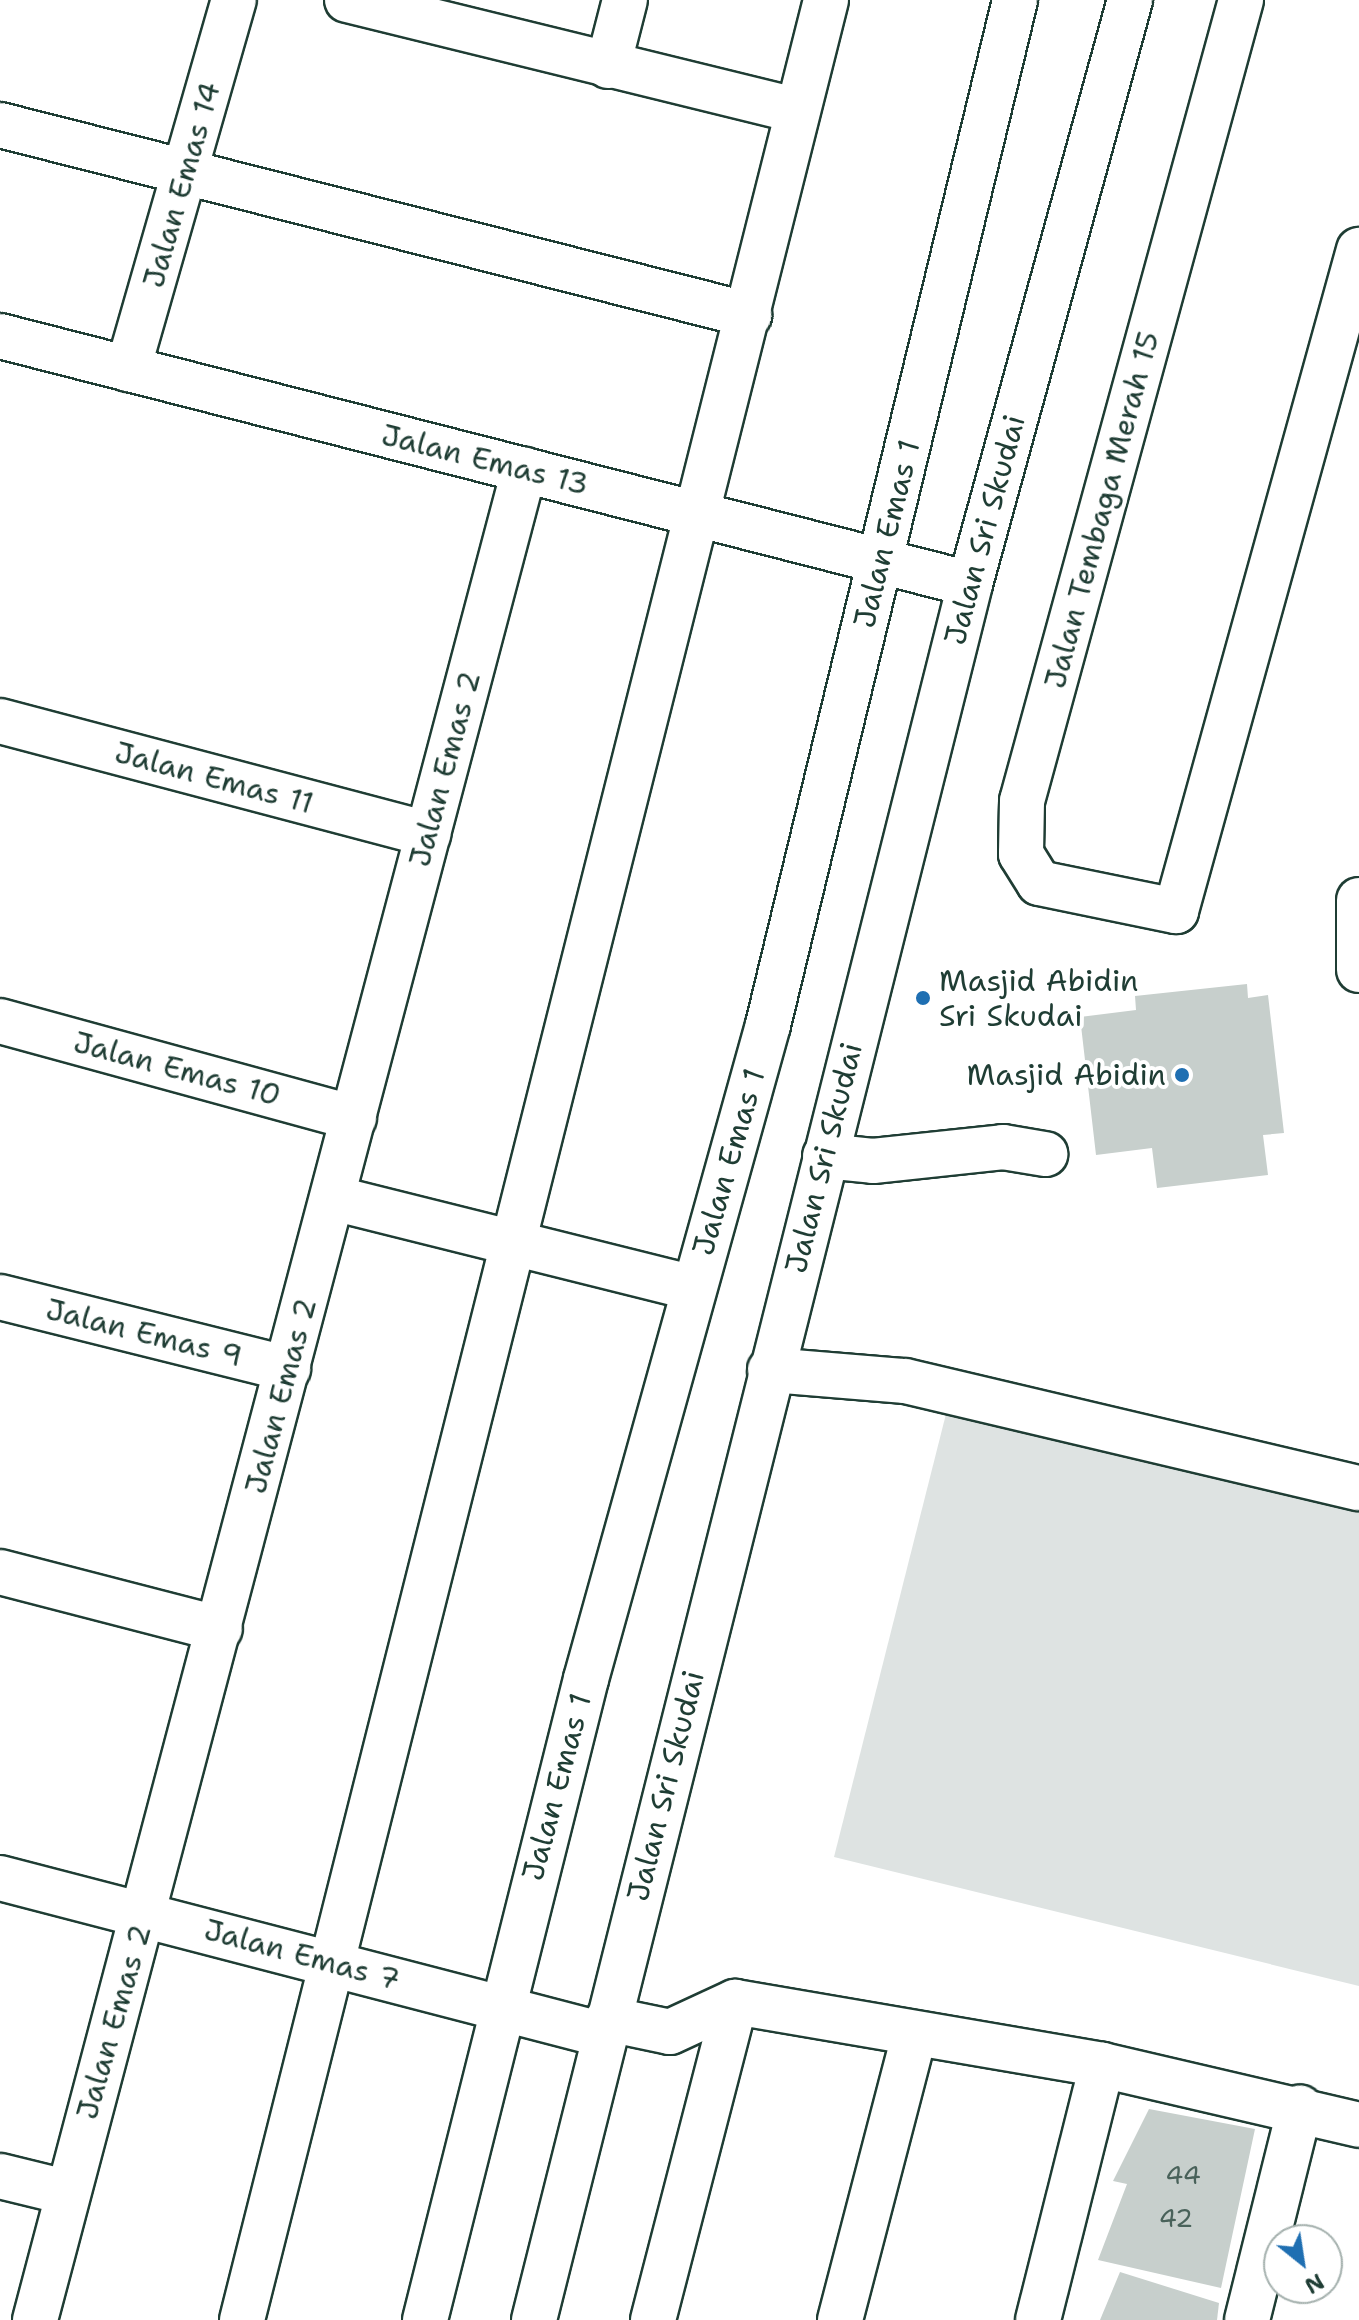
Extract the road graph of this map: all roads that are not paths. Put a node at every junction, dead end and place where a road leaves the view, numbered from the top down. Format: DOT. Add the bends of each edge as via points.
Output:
graph roads {
  1 [pos="234,0"];
  2 [pos="347,0"];
  3 [pos="625,0"];
  4 [pos="826,0"];
  5 [pos="1015,0"];
  6 [pos="1130,0"];
  7 [pos="1241,0"];
  8 [pos="608,66"];
  9 [pos="798,111"];
  10 [pos="0,125"];
  11 [pos="185,176"];
  12 [pos="1359,250"];
  13 [pos="749,315"];
  14 [pos="0,336"];
  15 [pos="128,369"];
  16 [pos="524,470"];
  17 [pos="698,514"];
  18 [pos="879,561"];
  19 [pos="970,584"];
  20 [pos="0,721"];
  21 [pos="428,834"];
  22 [pos="1359,900"];
  23 [pos="1358,965"];
  24 [pos="0,1021"];
  25 [pos="354,1118"];
  26 [pos="1045,1154"];
  27 [pos="825,1156"];
  28 [pos="333,1198"];
  29 [pos="512,1239"];
  30 [pos="694,1288"];
  31 [pos="0,1297"];
  32 [pos="288,1369"];
  33 [pos="770,1370"];
  34 [pos="1359,1488"];
  35 [pos="0,1572"];
  36 [pos="220,1629"];
  37 [pos="0,1878"];
  38 [pos="146,1912"];
  39 [pos="334,1964"];
  40 [pos="735,2002"];
  41 [pos="500,2007"];
  42 [pos="606,2027"];
  43 [pos="914,2036"];
  44 [pos="1102,2065"];
  45 [pos="1300,2108"];
  46 [pos="1359,2125"];
  47 [pos="0,2176"];
  48 [pos="65,2192"];
  49 [pos="35,2320"];
  50 [pos="242,2320"];
  51 [pos="425,2320"];
  52 [pos="534,2320"];
  53 [pos="653,2320"];
  54 [pos="840,2320"];
  55 [pos="1038,2320"];
  56 [pos="1247,2320"];
  1 -- 11 [label="street, Jalan Emas 14"];
  2 -- 8 [label="street"];
  3 -- 8 [label="street"];
  4 -- 9 [label="street"];
  5 -- 18 [label="street, Jalan Emas 1"];
  6 -- 19 [label="street, Jalan Sri Skudai"];
  7 -- 12 [label="street, Jalan Tembaga Merah 15" via="1022,801 1021,854 1039,883 1176,911"];
  8 -- 9 [label="street"];
  9 -- 13 [label="street"];
  10 -- 11 [label="street"];
  11 -- 13 [label="street"];
  11 -- 15 [label="street, Jalan Emas 14"];
  13 -- 17 [label="street"];
  14 -- 15 [label="street, Jalan Emas 13"];
  15 -- 16 [label="street, Jalan Emas 13"];
  16 -- 17 [label="street, Jalan Emas 13"];
  16 -- 21 [label="street, Jalan Emas 2"];
  17 -- 18 [label="street, Jalan Emas 13"];
  17 -- 29 [label="street"];
  18 -- 19 [label="street, Jalan Emas 13"];
  18 -- 30 [label="street, Jalan Emas 1" via="768,1025"];
  19 -- 27 [label="street, Jalan Sri Skudai"];
  20 -- 21 [label="street, Jalan Emas 11"];
  21 -- 25 [label="street, Jalan Emas 2"];
  22 -- 23 [label="street"];
  24 -- 25 [label="street, Jalan Emas 10"];
  25 -- 28 [label="street, Jalan Emas 2"];
  26 -- 27 [label="street" via="1003,1147 873,1161"];
  27 -- 33 [label="street, Jalan Sri Skudai"];
  28 -- 29 [label="street"];
  28 -- 32 [label="street, Jalan Emas 2"];
  29 -- 30 [label="street"];
  29 -- 39 [label="street"];
  30 -- 41 [label="street, Jalan Emas 1"];
  31 -- 32 [label="street, Jalan Emas 9"];
  32 -- 36 [label="street, Jalan Emas 2"];
  33 -- 34 [label="street" via="905,1381"];
  33 -- 42 [label="street, Jalan Sri Skudai"];
  35 -- 36 [label="street"];
  36 -- 38 [label="street, Jalan Emas 2"];
  37 -- 38 [label="street, Jalan Emas 7"];
  38 -- 39 [label="street, Jalan Emas 7"];
  38 -- 48 [label="street, Jalan Emas 2"];
  39 -- 41 [label="street, Jalan Emas 7"];
  39 -- 50 [label="street"];
  40 -- 42 [label="street, Jalan Emas 7" via="670,2032"];
  40 -- 43 [label="street"];
  40 -- 53 [label="street"];
  41 -- 42 [label="street, Jalan Emas 7"];
  41 -- 51 [label="street, Jalan Emas 1"];
  42 -- 52 [label="street, Jalan Sri Skudai"];
  43 -- 44 [label="street"];
  43 -- 54 [label="street"];
  44 -- 45 [label="street"];
  44 -- 55 [label="street"];
  45 -- 46 [label="street"];
  45 -- 56 [label="street"];
  47 -- 48 [label="street"];
  48 -- 49 [label="street, Jalan Emas 2"];
}
